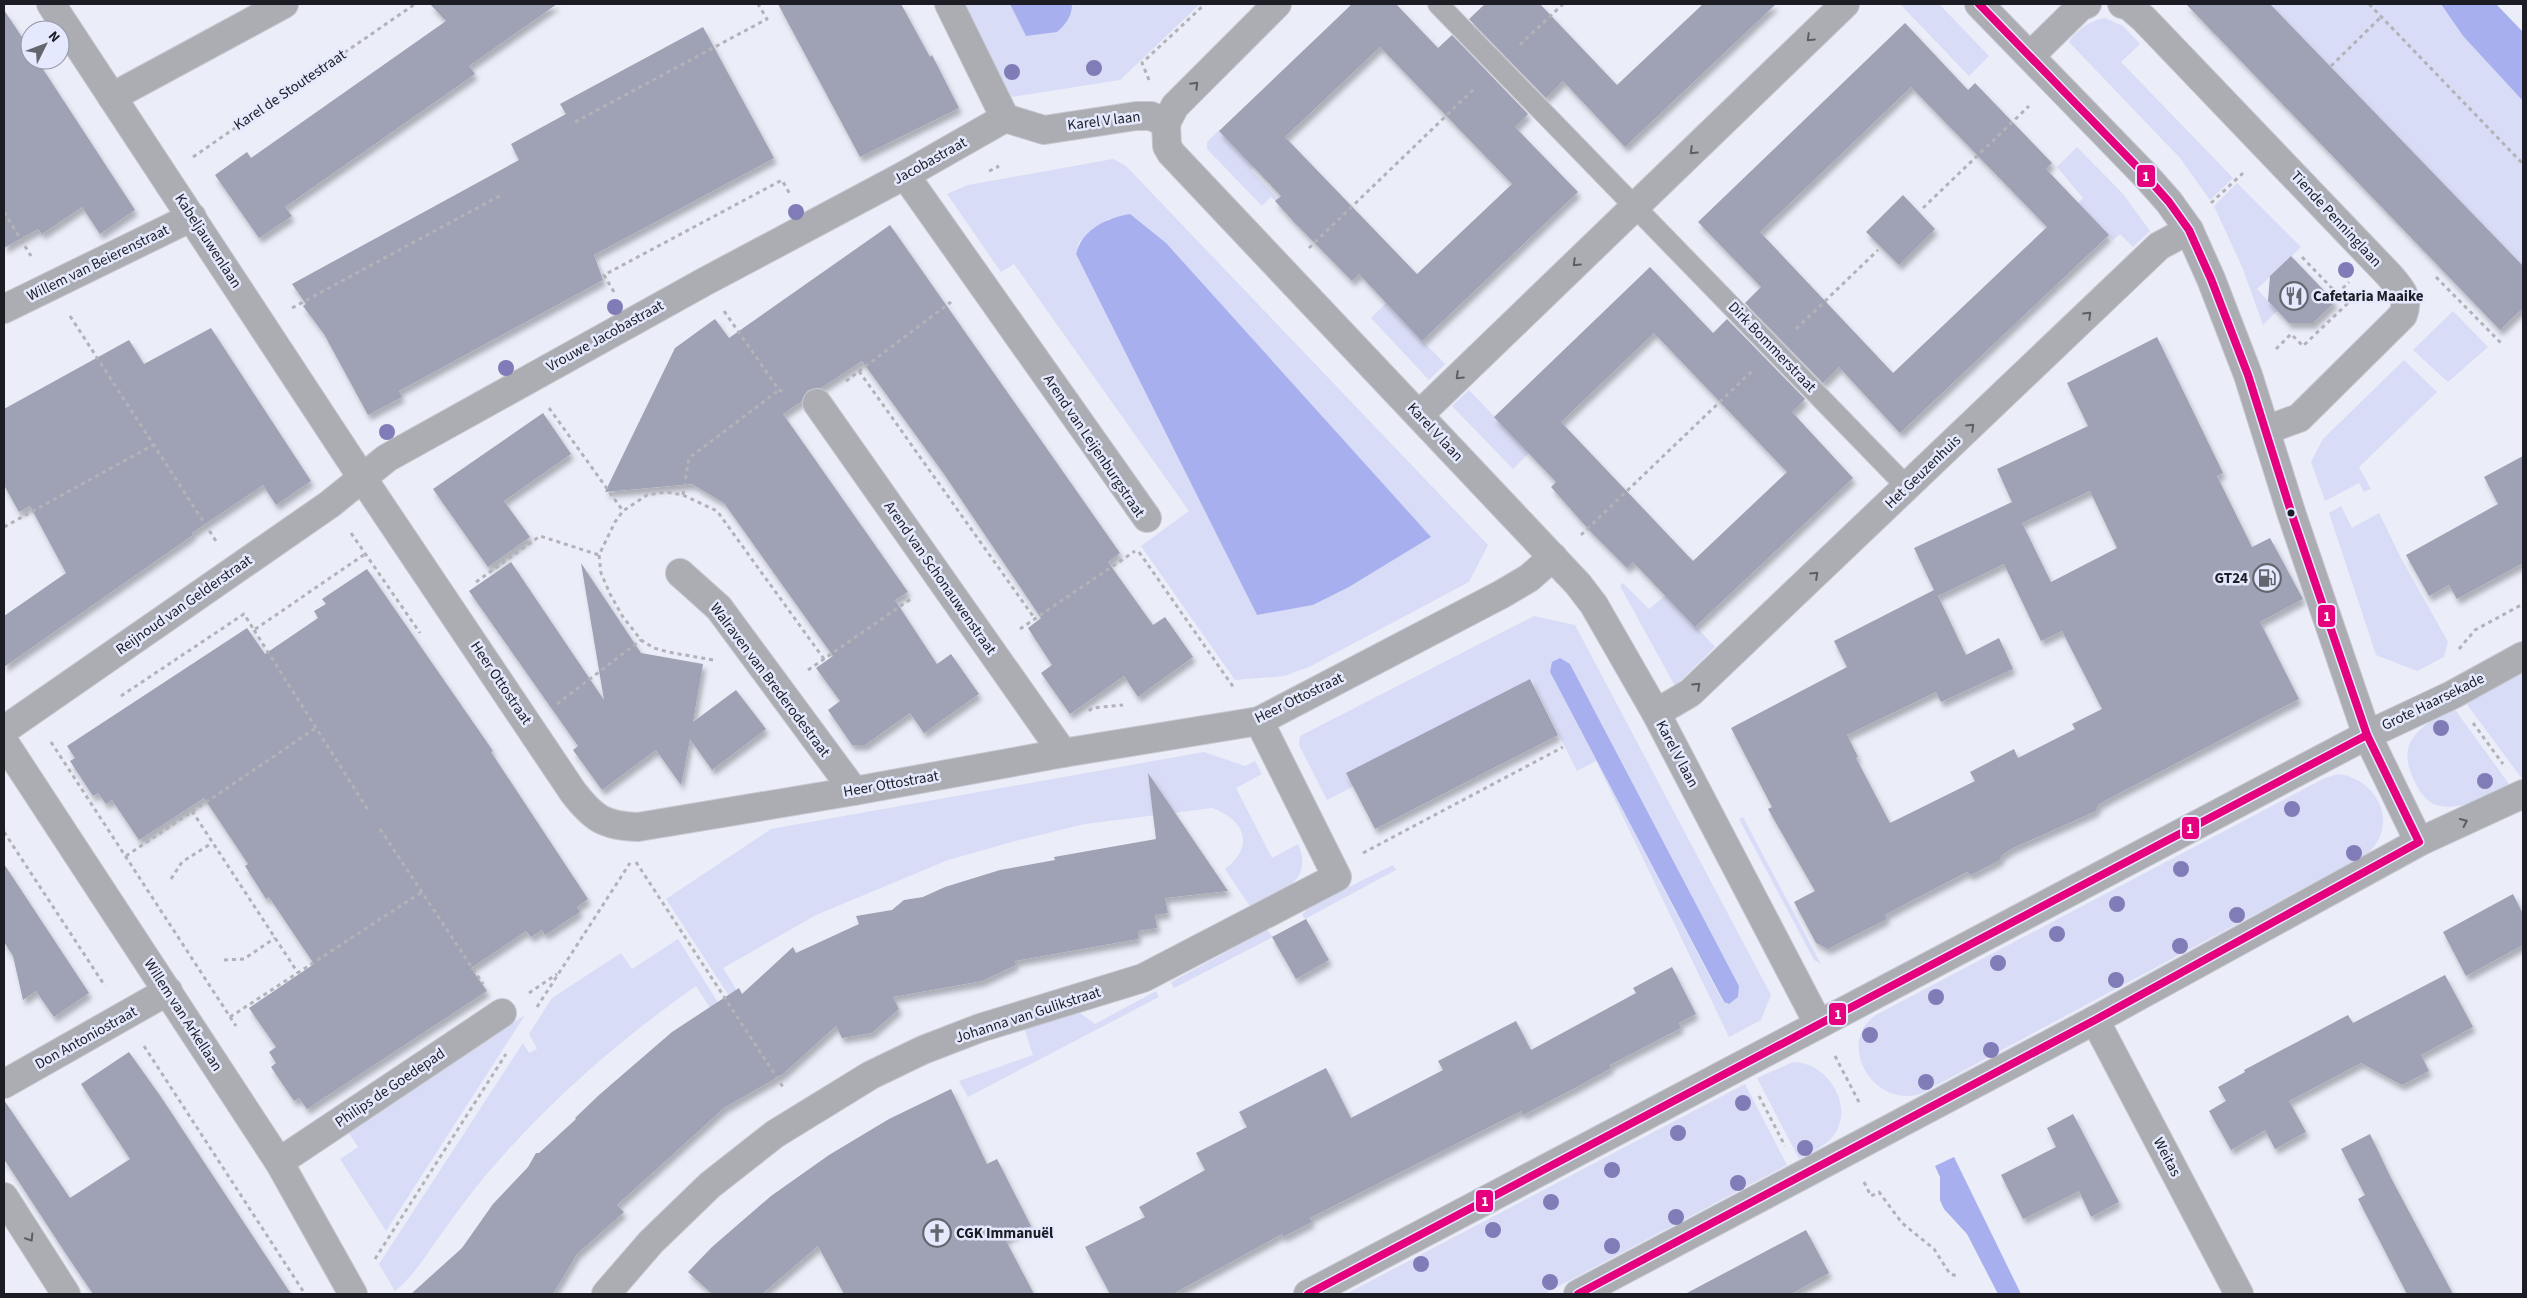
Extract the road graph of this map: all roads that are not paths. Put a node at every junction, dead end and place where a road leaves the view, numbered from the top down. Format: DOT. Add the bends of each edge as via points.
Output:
graph roads {
  1 [pos="51,4"];
  2 [pos="284,4"];
  3 [pos="949,4"];
  4 [pos="1277,4"];
  5 [pos="1438,4"];
  6 [pos="1845,4"];
  7 [pos="1979,4"];
  8 [pos="2087,4"];
  9 [pos="2122,4"];
  10 [pos="2030,56"];
  11 [pos="112,97"];
  12 [pos="1005,118"];
  13 [pos="1166,123"];
  14 [pos="905,176"];
  15 [pos="853,203"];
  16 [pos="1636,206"];
  17 [pos="192,217"];
  18 [pos="2189,230"];
  19 [pos="4,309"];
  20 [pos="817,403"];
  21 [pos="1419,415"];
  22 [pos="2266,430"];
  23 [pos="363,479"];
  24 [pos="1908,488"];
  25 [pos="1147,518"];
  26 [pos="1553,557"];
  27 [pos="680,573"];
  28 [pos="2523,656"];
  29 [pos="1656,713"];
  30 [pos="1258,721"];
  31 [pos="4,730"];
  32 [pos="2367,735"];
  33 [pos="11,752"];
  34 [pos="1064,753"];
  35 [pos="854,792"];
  36 [pos="2523,794"];
  37 [pos="2419,842"];
  38 [pos="168,991"];
  39 [pos="502,1013"];
  40 [pos="2094,1020"];
  41 [pos="1818,1023"];
  42 [pos="4,1084"];
  43 [pos="279,1162"];
  44 [pos="4,1197"];
  45 [pos="66,1294"];
  46 [pos="352,1294"];
  47 [pos="606,1294"];
  48 [pos="1308,1294"];
  49 [pos="1578,1294"];
  50 [pos="2238,1294"];
  1 -- 11 [label="street, Kabeljauwenlaan"];
  2 -- 11 [label="street"];
  3 -- 12 [label="street"];
  13 -- 4 [label="street, one-way" via="1175,106"];
  5 -- 16 [label="lane, Dirk Bommerstraat"];
  6 -- 16 [label="street, one-way"];
  7 -- 10 [label="street"];
  8 -- 10 [label="street" via="2080,7"];
  9 -- 22 [label="street, Tiende Penninglaan" via="2144,19 2406,297 2403,315 2299,418"];
  10 -- 18 [label="street" via="2170,202"];
  11 -- 17 [label="street, Kabeljauwenlaan"];
  12 -- 13 [label="street, Karel V laan" via="1044,130 1136,116 1151,116"];
  12 -- 14 [label="street, Jacobastraat"];
  13 -- 21 [label="street, Karel V laan" via="1167,146 1171,153"];
  14 -- 15 [label="street, Jacobastraat"];
  14 -- 25 [label="street, Arend van Leijenburgstraat"];
  15 -- 23 [label="street, Vrouwe Jacobastraat" via="387,458"];
  16 -- 21 [label="street, one-way"];
  16 -- 24 [label="lane, Dirk Bommerstraat"];
  17 -- 19 [label="street, Willem van Beierenstraat"];
  17 -- 23 [label="street, Kabeljauwenlaan"];
  18 -- 22 [label="street" via="2211,278"];
  24 -- 18 [label="street, Het Geuzenhuis, one-way" via="2159,246"];
  20 -- 34 [label="street, Arend van Schonauwenstraat"];
  21 -- 26 [label="street, Karel V laan"];
  22 -- 32 [label="street"];
  23 -- 31 [label="street, Reijnoud van Gelderstraat"];
  23 -- 35 [label="street, Heer Ottostraat" via="584,806 612,826 638,827"];
  29 -- 24 [label="street, Het Geuzenhuis, one-way" via="1690,693"];
  26 -- 29 [label="street, Karel V laan" via="1594,605"];
  26 -- 30 [label="street, Heer Ottostraat" via="1529,578 1502,594"];
  27 -- 35 [label="street, Walraven van Brederodestraat" via="719,608"];
  28 -- 32 [label="street, Grote Haarsekade" via="2452,695"];
  29 -- 41 [label="street, Karel V laan"];
  30 -- 34 [label="street, Heer Ottostraat"];
  30 -- 47 [label="street, Johanna van Gulikstraat" via="1337,877 1144,978 980,1028 871,1075 775,1134 710,1185 651,1242"];
  32 -- 37 [label="street"];
  32 -- 41 [label="street, Grote Haarsekade"];
  33 -- 38 [label="street, Willem van Arkellaan"];
  34 -- 35 [label="street, Heer Ottostraat"];
  37 -- 36 [label="street, one-way"];
  37 -- 40 [label="street"];
  38 -- 42 [label="street, Don Antoniostraat"];
  38 -- 43 [label="street, Willem van Arkellaan"];
  39 -- 43 [label="street, Philips de Goedepad"];
  40 -- 49 [label="street"];
  40 -- 50 [label="street, Weitas"];
  41 -- 48 [label="street, Grote Haarsekade"];
  43 -- 46 [label="street, Willem van Arkellaan"];
  44 -- 45 [label="street, one-way"];
}
